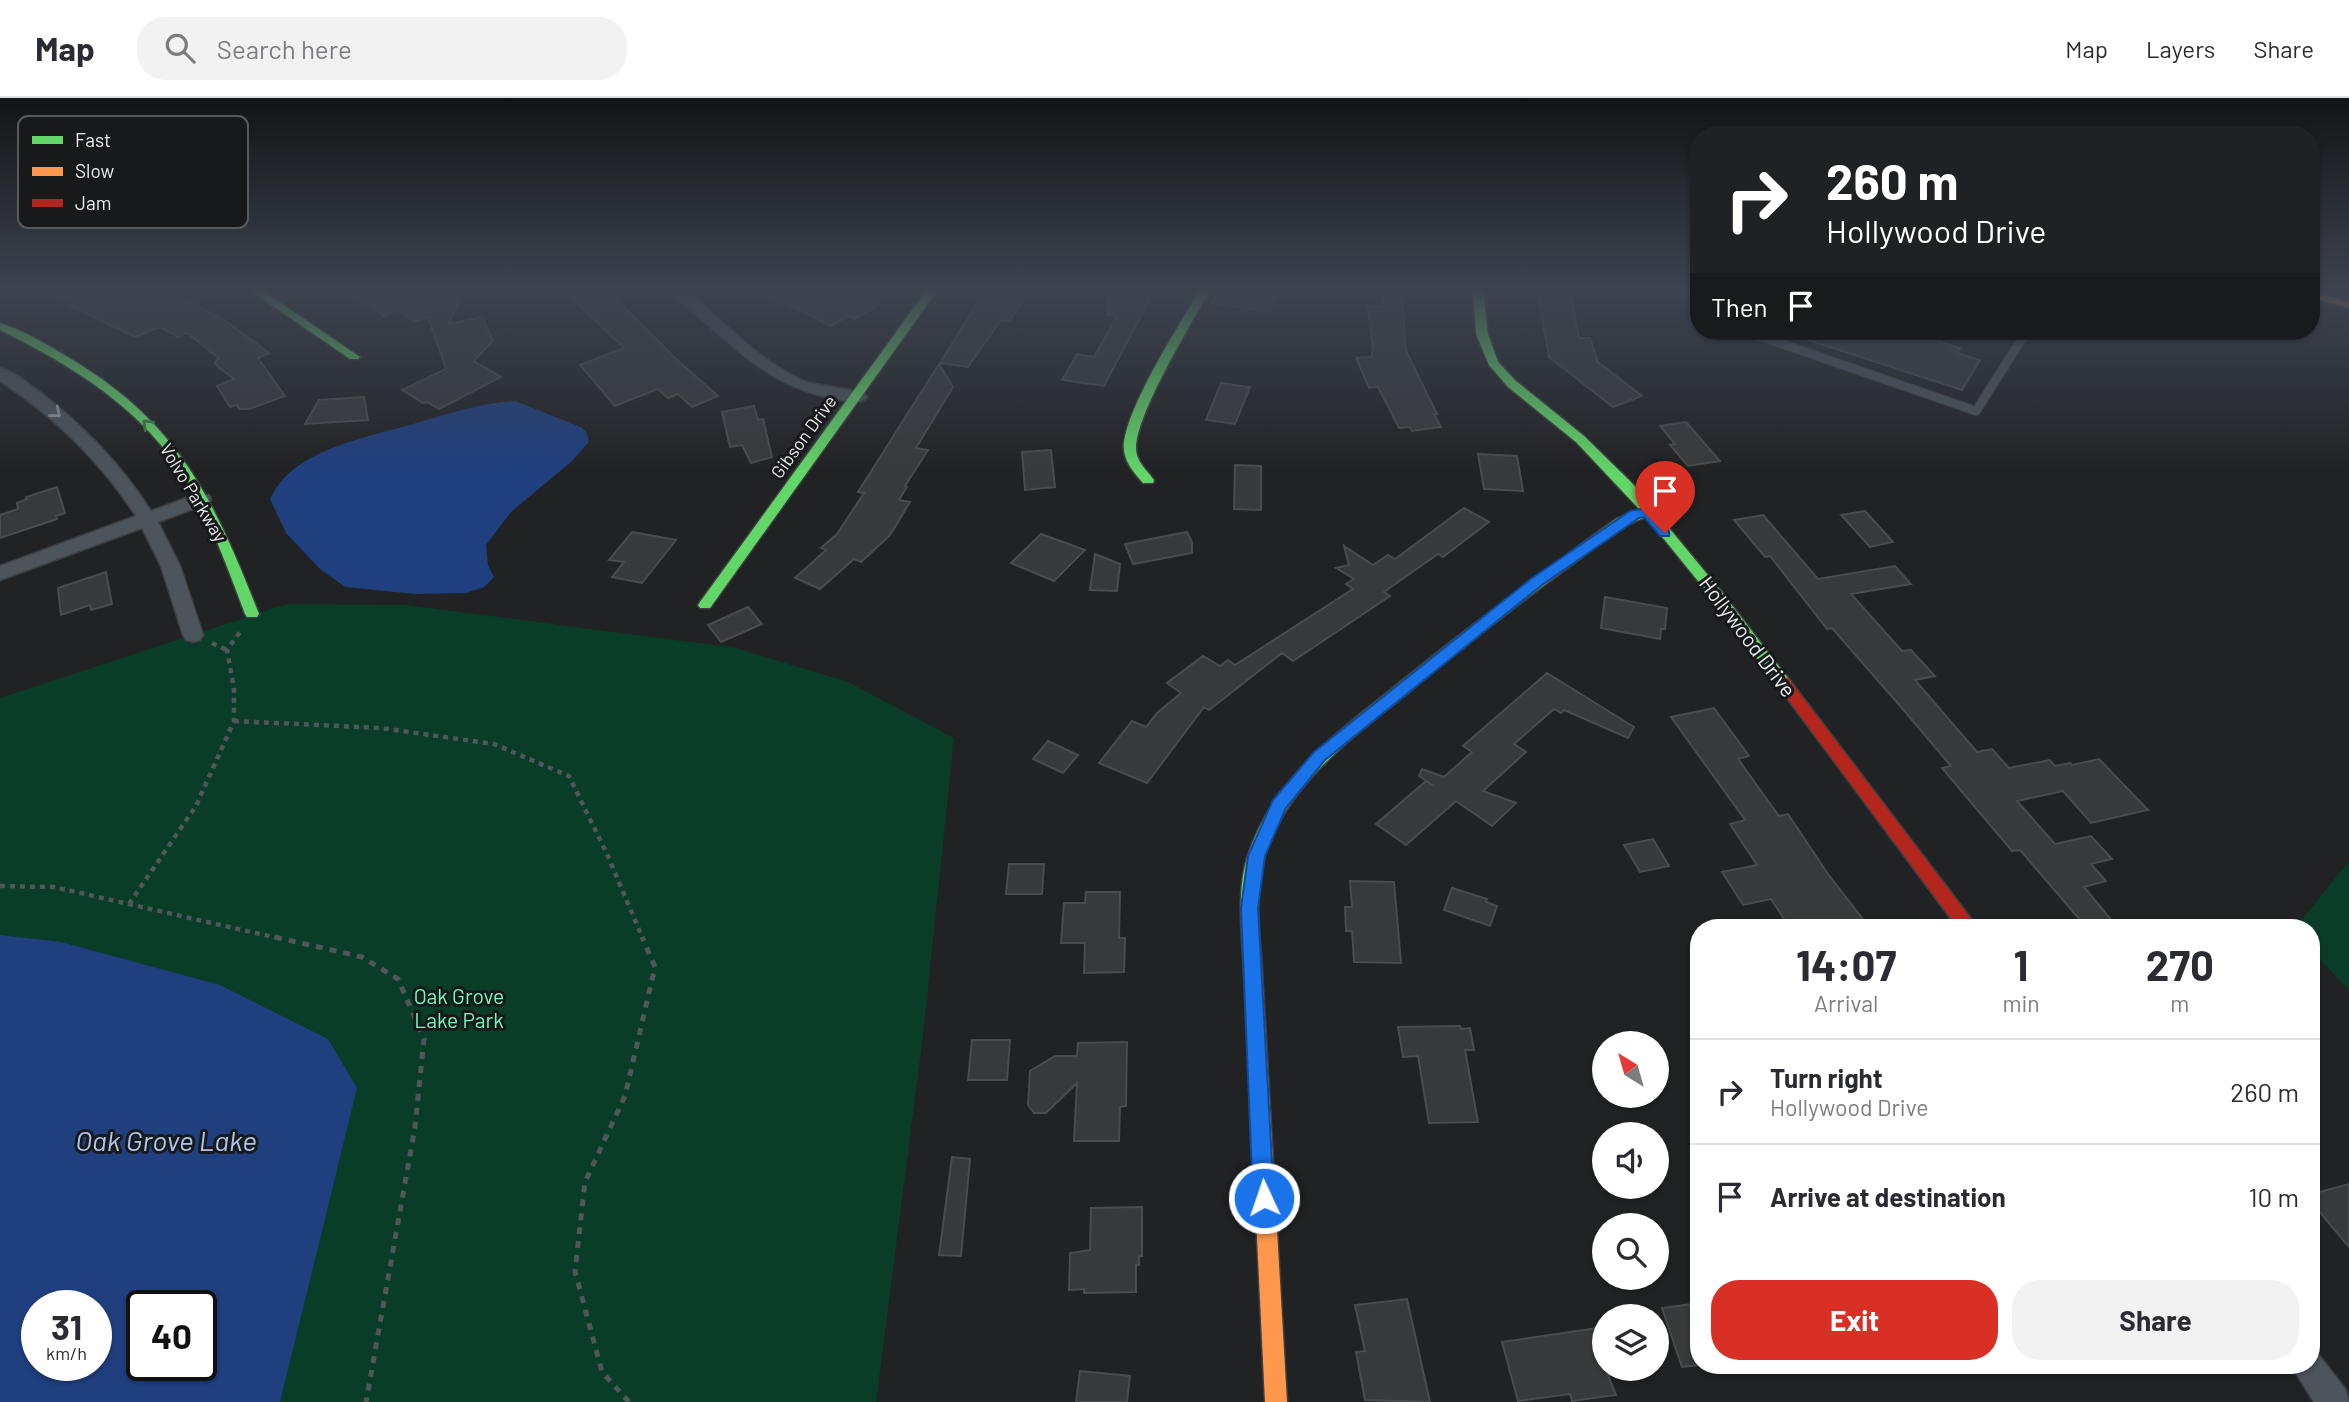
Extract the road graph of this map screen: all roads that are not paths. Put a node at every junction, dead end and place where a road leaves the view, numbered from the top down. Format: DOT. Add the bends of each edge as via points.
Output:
graph roads {
  1 [pos="50,352"];
  2 [pos="346,352"];
  3 [pos="750,352"];
  4 [pos="890,352"];
  5 [pos="1172,352"];
  6 [pos="1489,352"];
  7 [pos="1805,352"];
  8 [pos="2014,352"];
  9 [pos="354,357"];
  10 [pos="0,373"];
  11 [pos="858,397"];
  12 [pos="1148,480"];
  13 [pos="202,499"];
  14 [pos="1647,512"];
  15 [pos="147,520"];
  16 [pos="0,573"];
  17 [pos="705,605"];
  18 [pos="252,614"];
  19 [pos="193,635"];
  20 [pos="1962,919"];
  21 [pos="2314,1374"];
  22 [pos="1276,1402"];
  23 [pos="2334,1402"];
  13 -- 1 [label="street, Volvo Parkway, one-way" via="170,448 130,407"];
  2 -- 9 [label="street"];
  3 -- 11 [label="street" via="785,378"];
  4 -- 11 [label="street, Gibson Drive"];
  5 -- 12 [label="street" via="1128,445 1135,470"];
  6 -- 14 [label="street, Hollywood Drive" via="1512,384 1580,439"];
  7 -- 8 [label="lane" via="1976,411"];
  10 -- 15 [label="street, one-way" via="83,436"];
  11 -- 17 [label="street, Gibson Drive"];
  13 -- 15 [label="street"];
  13 -- 18 [label="street, Volvo Parkway"];
  14 -- 20 [label="street, Hollywood Drive" via="1716,594"];
  14 -- 22 [label="street" via="1621,522 1537,582 1320,756 1279,805 1256,856 1249,908"];
  15 -- 16 [label="street"];
  15 -- 19 [label="street" via="175,575"];
  21 -- 23 [label="street"];
}
